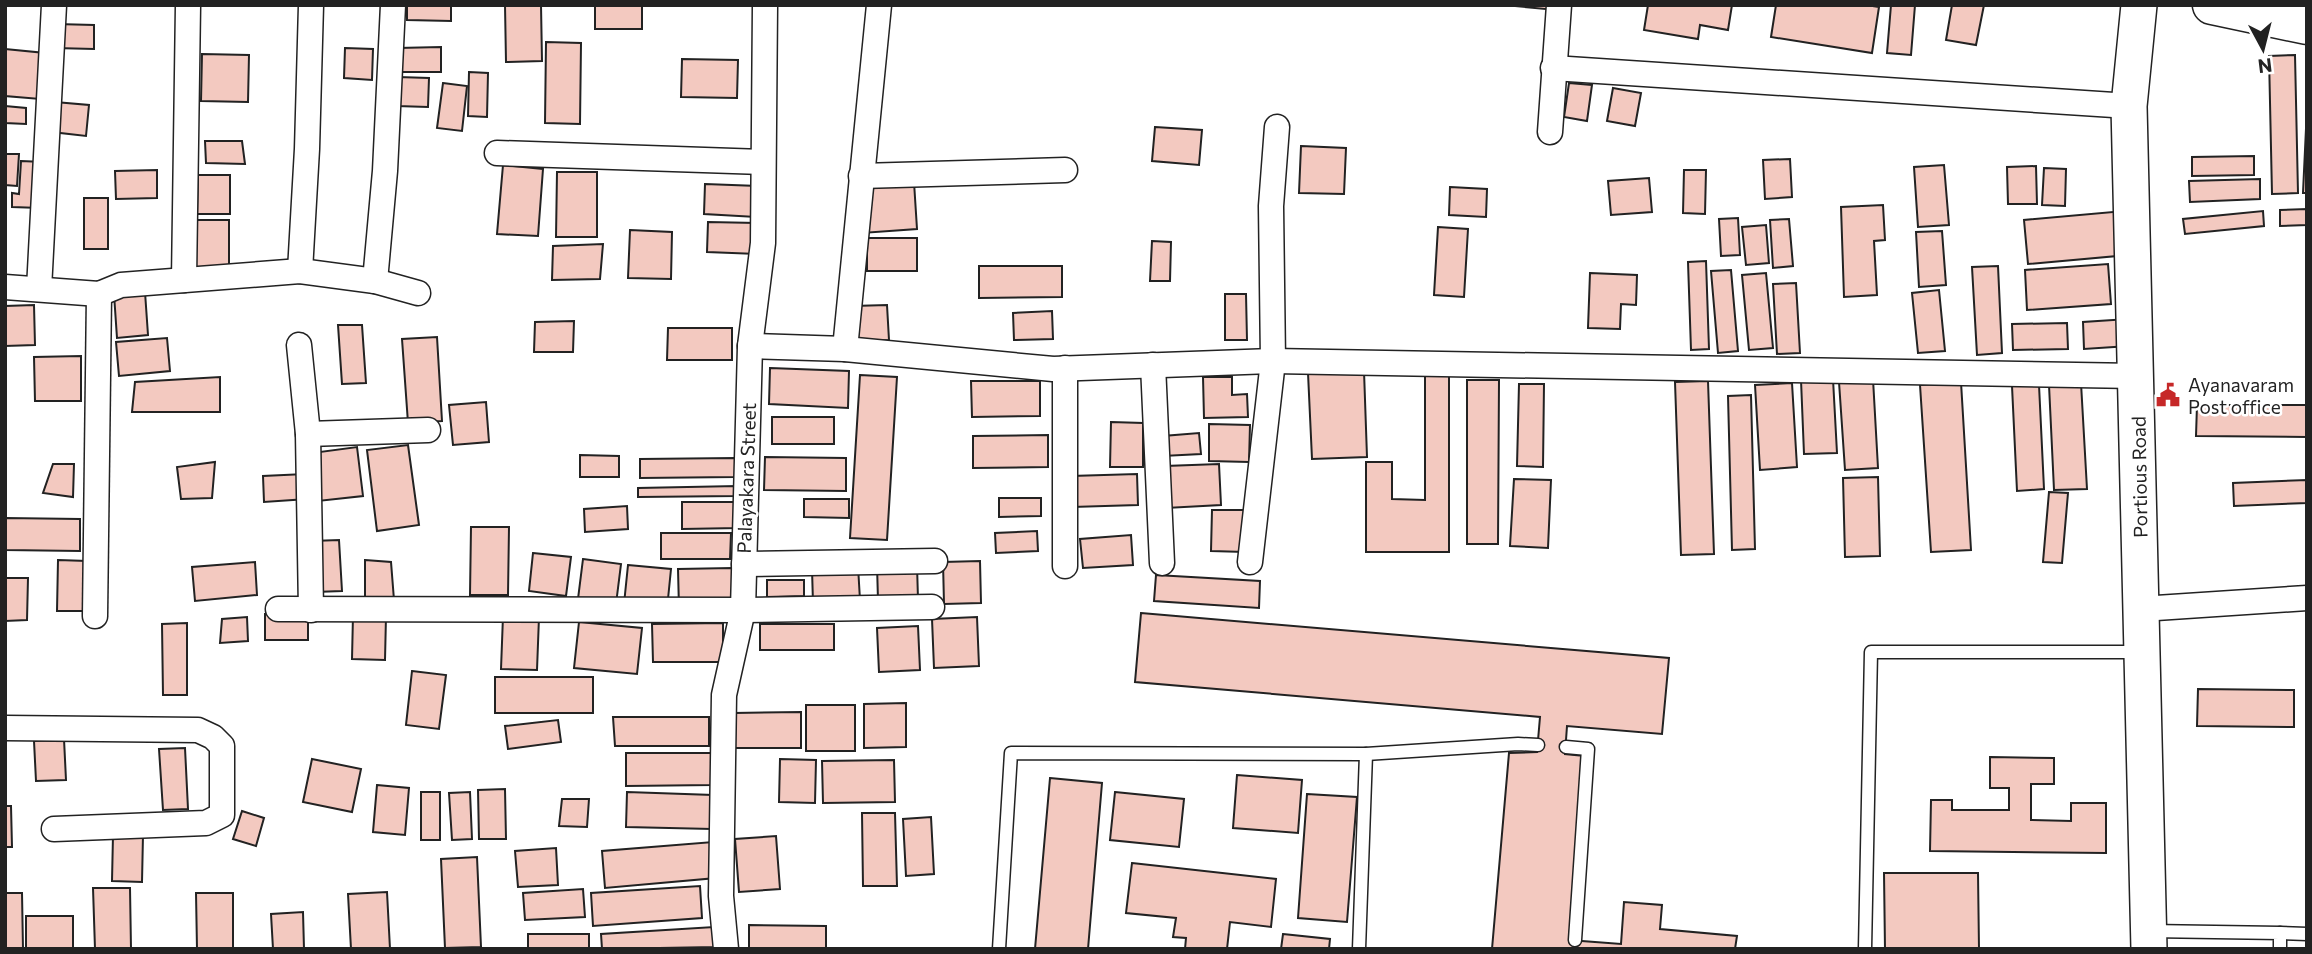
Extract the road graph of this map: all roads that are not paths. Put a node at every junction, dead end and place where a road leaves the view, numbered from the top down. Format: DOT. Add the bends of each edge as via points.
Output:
graph roads {
  1 [pos="54,5"];
  2 [pos="188,5"];
  3 [pos="311,5"];
  4 [pos="393,5"];
  5 [pos="765,5"];
  6 [pos="879,5"];
  7 [pos="1559,5"];
  8 [pos="2139,5"];
  9 [pos="2213,5"];
  10 [pos="2307,25"];
  11 [pos="1553,68"];
  12 [pos="2129,106"];
  13 [pos="1277,127"];
  14 [pos="1550,132"];
  15 [pos="497,153"];
  16 [pos="763,162"];
  17 [pos="1065,170"];
  18 [pos="861,176"];
  19 [pos="300,271"];
  20 [pos="184,280"];
  21 [pos="375,281"];
  22 [pos="5,287"];
  23 [pos="39,289"];
  24 [pos="418,293"];
  25 [pos="99,294"];
  26 [pos="299,345"];
  27 [pos="750,345"];
  28 [pos="845,349"];
  29 [pos="1273,361"];
  30 [pos="1153,365"];
  31 [pos="1065,368"];
  32 [pos="2136,376"];
  33 [pos="429,430"];
  34 [pos="308,434"];
  35 [pos="935,561"];
  36 [pos="1250,562"];
  37 [pos="1162,563"];
  38 [pos="744,564"];
  39 [pos="1065,566"];
  40 [pos="2307,598"];
  41 [pos="932,607"];
  42 [pos="278,609"];
  43 [pos="2141,609"];
  44 [pos="311,610"];
  45 [pos="743,610"];
  46 [pos="95,616"];
  47 [pos="2143,652"];
  48 [pos="5,728"];
  49 [pos="1538,745"];
  50 [pos="1566,747"];
  51 [pos="1366,754"];
  52 [pos="54,829"];
  53 [pos="2280,933"];
  54 [pos="2307,933"];
  55 [pos="1575,940"];
  56 [pos="2149,940"];
  57 [pos="726,949"];
  58 [pos="999,949"];
  59 [pos="1359,949"];
  60 [pos="1865,949"];
  61 [pos="2280,949"];
  1 -- 23 [label="street"];
  2 -- 20 [label="street"];
  3 -- 19 [label="street"];
  4 -- 21 [label="street"];
  5 -- 16 [label="street, Palayakara Street"];
  6 -- 18 [label="street"];
  7 -- 11 [label="street"];
  8 -- 12 [label="main road, Portious Road"];
  9 -- 10 [label="main road"];
  11 -- 12 [label="street"];
  11 -- 14 [label="street"];
  12 -- 32 [label="main road, Portious Road"];
  13 -- 29 [label="street" via="1271,206"];
  15 -- 16 [label="street"];
  16 -- 27 [label="street, Palayakara Street" via="763,243"];
  17 -- 18 [label="street"];
  18 -- 28 [label="street"];
  19 -- 20 [label="street"];
  19 -- 21 [label="street"];
  20 -- 25 [label="street" via="121,285"];
  21 -- 24 [label="street"];
  22 -- 23 [label="street"];
  23 -- 25 [label="street"];
  25 -- 46 [label="street"];
  26 -- 34 [label="street"];
  27 -- 28 [label="street"];
  27 -- 38 [label="street, Palayakara Street"];
  28 -- 31 [label="street"];
  29 -- 30 [label="street"];
  29 -- 32 [label="street"];
  29 -- 36 [label="street"];
  30 -- 31 [label="street"];
  30 -- 37 [label="street"];
  31 -- 39 [label="street"];
  32 -- 43 [label="main road, Portious Road"];
  33 -- 34 [label="street"];
  34 -- 44 [label="street"];
  35 -- 38 [label="street"];
  38 -- 45 [label="street, Palayakara Street"];
  40 -- 43 [label="street"];
  41 -- 45 [label="street"];
  42 -- 44 [label="street"];
  43 -- 47 [label="main road, Portious Road"];
  44 -- 45 [label="street"];
  45 -- 57 [label="street, Palayakara Street" via="724,695 721,897"];
  47 -- 56 [label="main road, Portious Road"];
  47 -- 60 [label="lane" via="1871,652"];
  48 -- 52 [label="street" via="198,730 222,746 222,815 206,823"];
  49 -- 51 [label="lane"];
  50 -- 55 [label="lane" via="1588,749"];
  51 -- 58 [label="lane" via="1011,753"];
  51 -- 59 [label="lane"];
  53 -- 54 [label="lane"];
  53 -- 56 [label="lane"];
  53 -- 61 [label="lane"];
}
